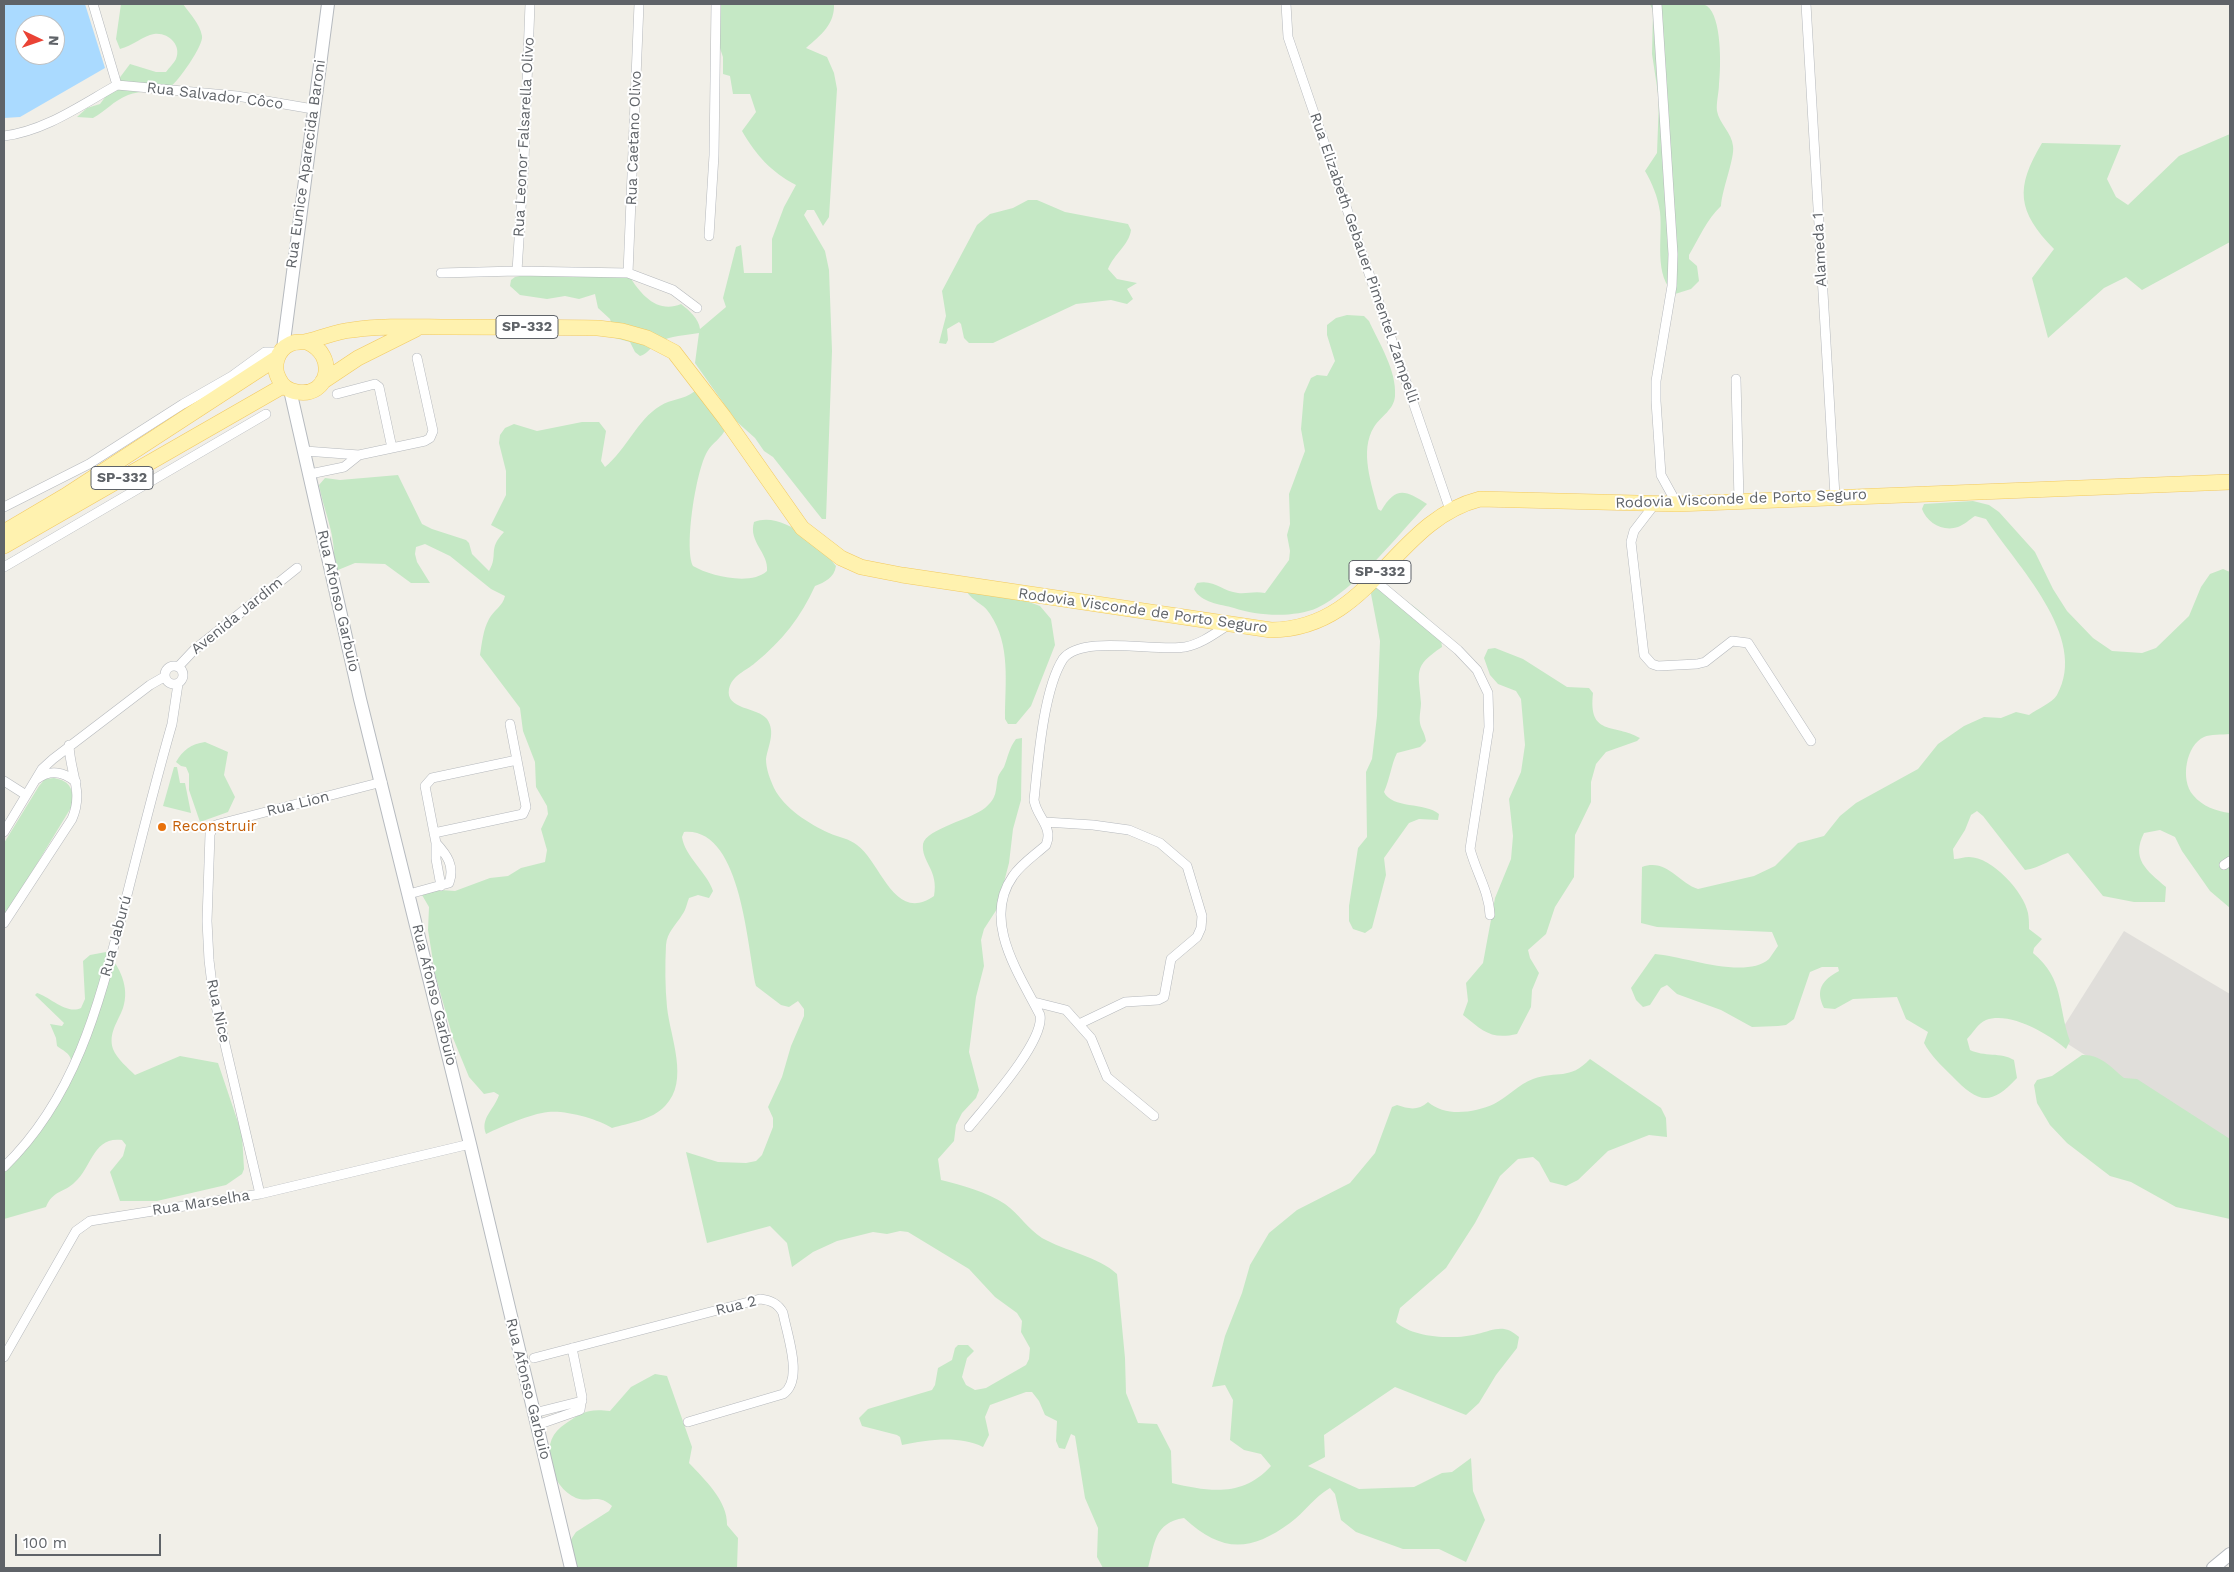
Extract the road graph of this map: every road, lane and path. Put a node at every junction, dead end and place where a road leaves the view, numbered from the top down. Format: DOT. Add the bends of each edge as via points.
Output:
graph roads {
  1 [pos="92,4"];
  2 [pos="328,4"];
  3 [pos="530,4"];
  4 [pos="639,4"];
  5 [pos="716,4"];
  6 [pos="1286,4"];
  7 [pos="1657,4"];
  8 [pos="1806,4"];
  9 [pos="117,85"];
  10 [pos="313,109"];
  11 [pos="4,136"];
  12 [pos="709,236"];
  13 [pos="517,271"];
  14 [pos="441,273"];
  15 [pos="628,273"];
  16 [pos="697,308"];
  17 [pos="419,327"];
  18 [pos="288,349"];
  19 [pos="417,358"];
  20 [pos="1736,379"];
  21 [pos="322,382"];
  22 [pos="293,389"];
  23 [pos="337,394"];
  24 [pos="266,414"];
  25 [pos="392,448"];
  26 [pos="305,451"];
  27 [pos="359,455"];
  28 [pos="310,474"];
  29 [pos="2230,482"];
  30 [pos="1835,496"];
  31 [pos="1739,501"];
  32 [pos="1654,504"];
  33 [pos="1677,504"];
  34 [pos="4,507"];
  35 [pos="1450,510"];
  36 [pos="4,532"];
  37 [pos="4,546"];
  38 [pos="4,567"];
  39 [pos="297,568"];
  40 [pos="1373,579"];
  41 [pos="1228,625"];
  42 [pos="178,667"];
  43 [pos="164,677"];
  44 [pos="178,684"];
  45 [pos="510,724"];
  46 [pos="1811,741"];
  47 [pos="70,745"];
  48 [pos="517,760"];
  49 [pos="37,779"];
  50 [pos="4,781"];
  51 [pos="76,782"];
  52 [pos="382,782"];
  53 [pos="26,795"];
  54 [pos="1044,822"];
  55 [pos="214,826"];
  56 [pos="4,832"];
  57 [pos="434,833"];
  58 [pos="436,843"];
  59 [pos="442,886"];
  60 [pos="409,894"];
  61 [pos="1490,915"];
  62 [pos="4,923"];
  63 [pos="1034,1002"];
  64 [pos="1079,1024"];
  65 [pos="1154,1116"];
  66 [pos="969,1127"];
  67 [pos="470,1144"];
  68 [pos="4,1167"];
  69 [pos="260,1194"];
  70 [pos="572,1348"];
  71 [pos="4,1358"];
  72 [pos="534,1358"];
  73 [pos="535,1419"];
  74 [pos="688,1422"];
  75 [pos="2230,1554"];
  76 [pos="570,1568"];
  77 [pos="2213,1568"];
  1 -- 9 [label="street"];
  2 -- 10 [label="street, Rua Eunice Aparecida Baroni"];
  3 -- 13 [label="street, Rua Leonor Falsarella Olivo"];
  4 -- 15 [label="street, Rua Caetano Olivo"];
  5 -- 12 [label="street" via="714,154"];
  6 -- 35 [label="street, Rua Elizabeth Gebauer Pimentel Zampelli" via="1288,37"];
  7 -- 33 [label="street" via="1673,254 1672,286 1661,345 1656,401 1662,474"];
  8 -- 30 [label="street, Alameda 1"];
  9 -- 10 [label="street, Rua Salvador Côco" via="237,96"];
  9 -- 11 [label="street" via="40,128"];
  10 -- 18 [label="street, Rua Eunice Aparecida Baroni" via="285,325"];
  13 -- 14 [label="street"];
  13 -- 15 [label="street"];
  15 -- 16 [label="street" via="673,290"];
  17 -- 18 [label="main road, Rodovia Visconde de Porto Seguro / SP-332" via="352,329"];
  17 -- 21 [label="main road, Rodovia Visconde de Porto Seguro / SP-332" via="358,358"];
  17 -- 41 [label="main road, Rodovia Visconde de Porto Seguro / SP-332" via="598,328 622,331 660,344 681,359 802,528 841,558 861,567"];
  18 -- 21 [label="main road" via="321,350 327,366"];
  18 -- 22 [label="main road" via="276,373"];
  18 -- 34 [label="street" via="265,352 232,376 89,464"];
  18 -- 36 [label="main road, Rodovia Visconde de Porto Seguro / SP-332" via="65,496"];
  19 -- 25 [label="street" via="433,431 425,441"];
  20 -- 31 [label="street"];
  21 -- 22 [label="main road" via="317,387"];
  22 -- 26 [label="street, Rua Afonso Garbuio"];
  22 -- 37 [label="main road, SP-332"];
  23 -- 25 [label="street" via="367,385 379,387"];
  24 -- 38 [label="street"];
  25 -- 27 [label="street"];
  26 -- 27 [label="street"];
  26 -- 28 [label="street, Rua Afonso Garbuio"];
  27 -- 28 [label="street" via="344,468"];
  28 -- 52 [label="street, Rua Afonso Garbuio" via="360,699"];
  29 -- 30 [label="main road, Rodovia Visconde de Porto Seguro / SP-332"];
  30 -- 31 [label="main road, Rodovia Visconde de Porto Seguro / SP-332"];
  31 -- 33 [label="main road, Rodovia Visconde de Porto Seguro / SP-332"];
  32 -- 33 [label="main road, Rodovia Visconde de Porto Seguro / SP-332"];
  32 -- 35 [label="main road, Rodovia Visconde de Porto Seguro / SP-332" via="1491,498 1468,502"];
  32 -- 46 [label="street" via="1632,536 1644,655 1658,666 1697,664 1705,662 1732,640 1748,643"];
  35 -- 40 [label="main road, Rodovia Visconde de Porto Seguro / SP-332"];
  39 -- 42 [label="street, Avenida Jardim" via="194,650"];
  40 -- 41 [label="main road, Rodovia Visconde de Porto Seguro / SP-332" via="1341,610 1316,623 1286,630"];
  40 -- 61 [label="street" via="1458,650 1477,670 1488,693 1489,727 1470,849 1488,897"];
  41 -- 54 [label="street" via="1202,642 1184,647 1088,646 1072,651 1063,660 1050,693 1041,733 1034,800"];
  42 -- 43 [label="street" via="168,667"];
  42 -- 44 [label="street" via="183,676"];
  43 -- 44 [label="street" via="169,684"];
  43 -- 47 [label="street"];
  44 -- 68 [label="street, Rua Jaburú" via="172,724 108,969 86,1038 56,1102 35,1134"];
  45 -- 48 [label="street"];
  47 -- 49 [label="street" via="42,769"];
  47 -- 51 [label="street"];
  48 -- 57 [label="street" via="432,778 424,792"];
  48 -- 57 [label="street" via="526,807 523,814"];
  49 -- 51 [label="street" via="42,775 61,773"];
  49 -- 53 [label="street"];
  50 -- 53 [label="street"];
  51 -- 62 [label="street" via="78,806 72,819"];
  52 -- 55 [label="street, Rua Lion"];
  52 -- 60 [label="street, Rua Afonso Garbuio"];
  53 -- 56 [label="street"];
  54 -- 63 [label="street" via="1049,835 1046,845 1011,878 1001,910 1002,932"];
  54 -- 64 [label="street" via="1117,827 1160,843 1187,866 1202,916 1200,933 1171,959 1164,997 1125,1002"];
  55 -- 69 [label="street, Rua Nice" via="209,845 209,960 213,993"];
  57 -- 58 [label="street"];
  58 -- 59 [label="street"];
  58 -- 59 [label="street" via="448,856 451,870 449,883"];
  59 -- 60 [label="street"];
  60 -- 67 [label="street, Rua Afonso Garbuio"];
  63 -- 64 [label="street" via="1066,1010"];
  63 -- 66 [label="street" via="1042,1022 1038,1033 1007,1080"];
  64 -- 65 [label="street" via="1091,1038 1107,1076"];
  67 -- 69 [label="street, Rua Marselha"];
  67 -- 73 [label="street, Rua Afonso Garbuio"];
  69 -- 71 [label="street, Rua Marselha" via="90,1221 82,1226 76,1231"];
  70 -- 72 [label="street, Rua 2"];
  70 -- 73 [label="street" via="582,1401 577,1412"];
  70 -- 74 [label="street, Rua 2" via="760,1299 774,1302 783,1313 794,1373 790,1388 783,1394"];
  73 -- 76 [label="street, Rua Afonso Garbuio"];
  75 -- 77 [label="street"];
}
